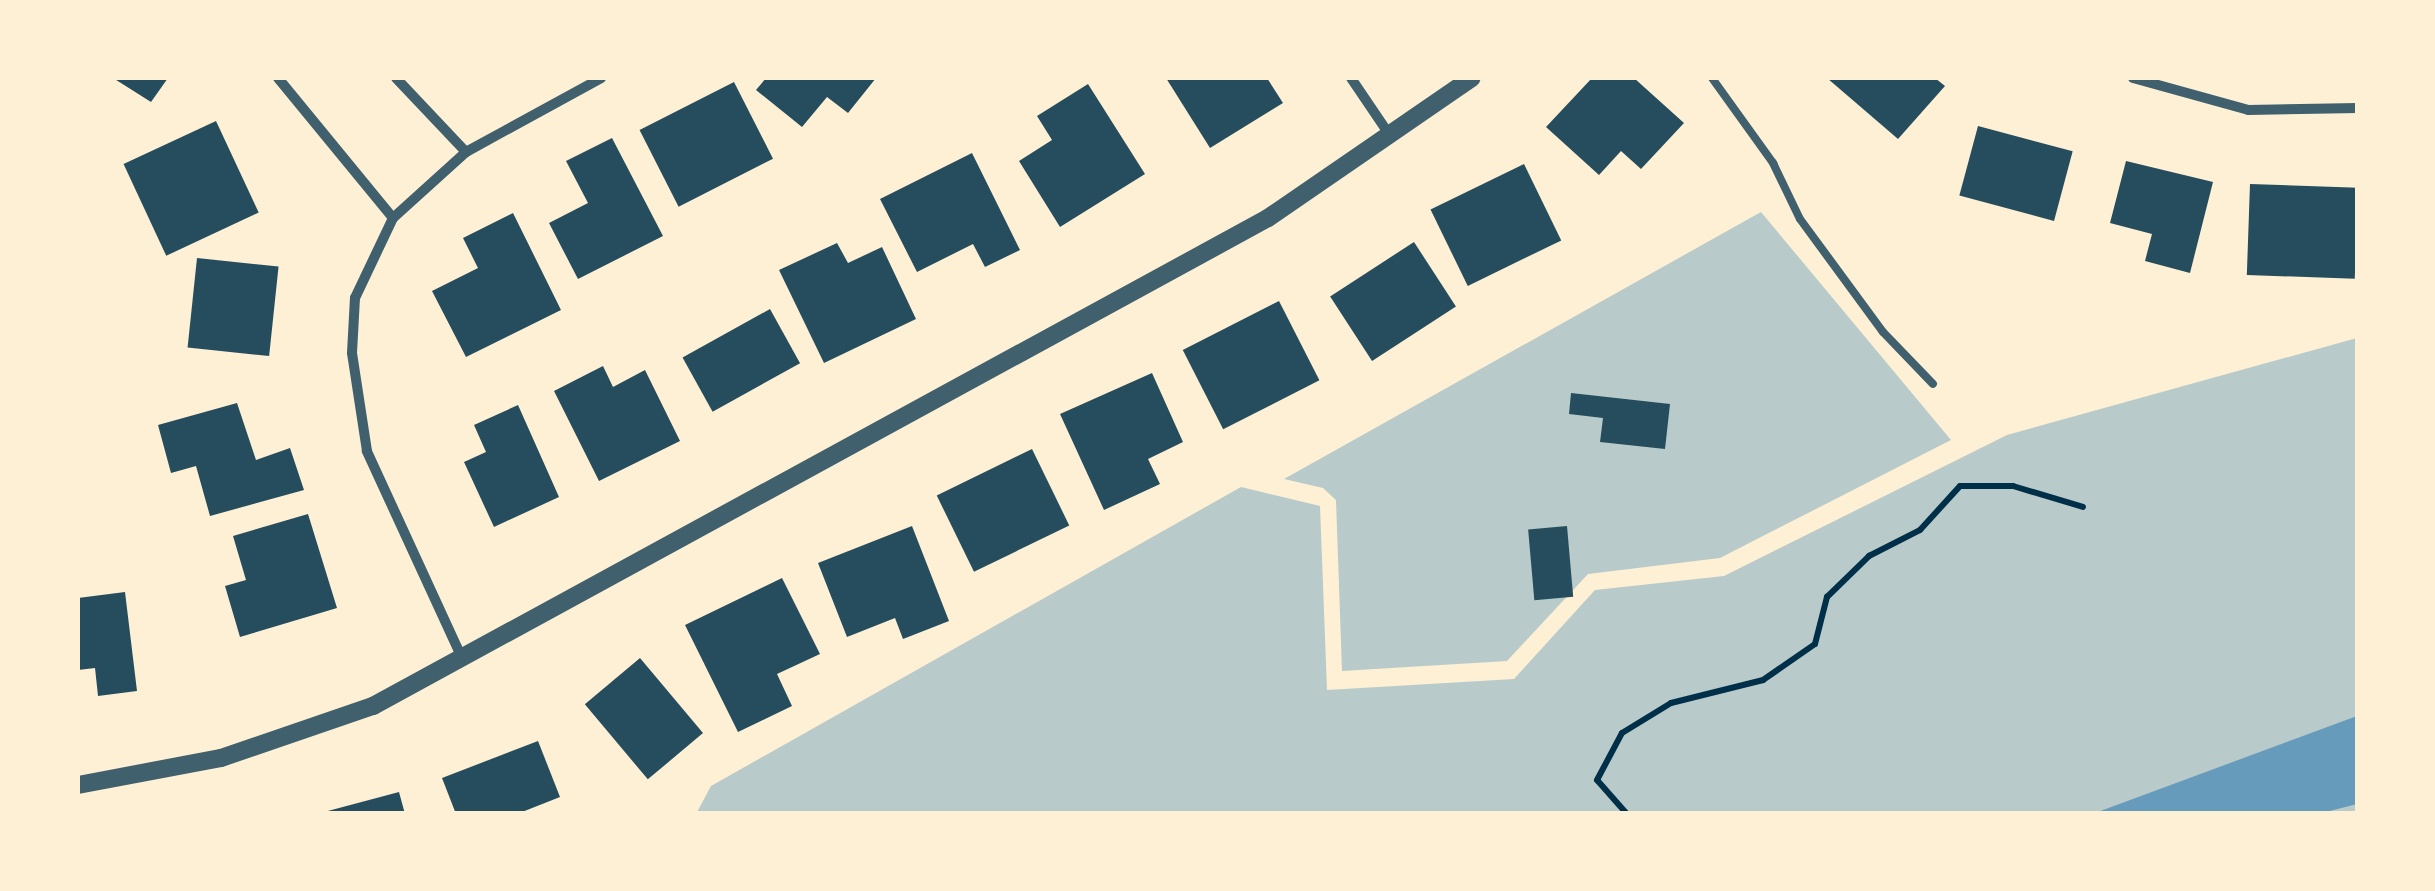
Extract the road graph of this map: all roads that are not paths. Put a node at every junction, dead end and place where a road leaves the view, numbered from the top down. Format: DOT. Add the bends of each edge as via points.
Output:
graph roads {
  1 [pos="278,78"];
  2 [pos="396,78"];
  3 [pos="601,78"];
  4 [pos="1351,78"];
  5 [pos="1472,78"];
  6 [pos="1712,78"];
  7 [pos="2133,78"];
  8 [pos="2358,108"];
  9 [pos="1392,138"];
  10 [pos="466,152"];
  11 [pos="393,218"];
  12 [pos="1932,384"];
  13 [pos="463,660"];
  14 [pos="78,784"];
  1 -- 11 [label="street"];
  2 -- 10 [label="street"];
  3 -- 10 [label="street"];
  4 -- 9 [label="street"];
  5 -- 9 [label="street"];
  6 -- 12 [label="lane" via="1773,163 1800,220 1882,332"];
  7 -- 8 [label="street" via="2248,110"];
  9 -- 13 [label="street" via="1268,218"];
  10 -- 11 [label="street"];
  11 -- 13 [label="street" via="355,298 358,400 386,505"];
  13 -- 14 [label="street" via="303,734 148,775"];
}
